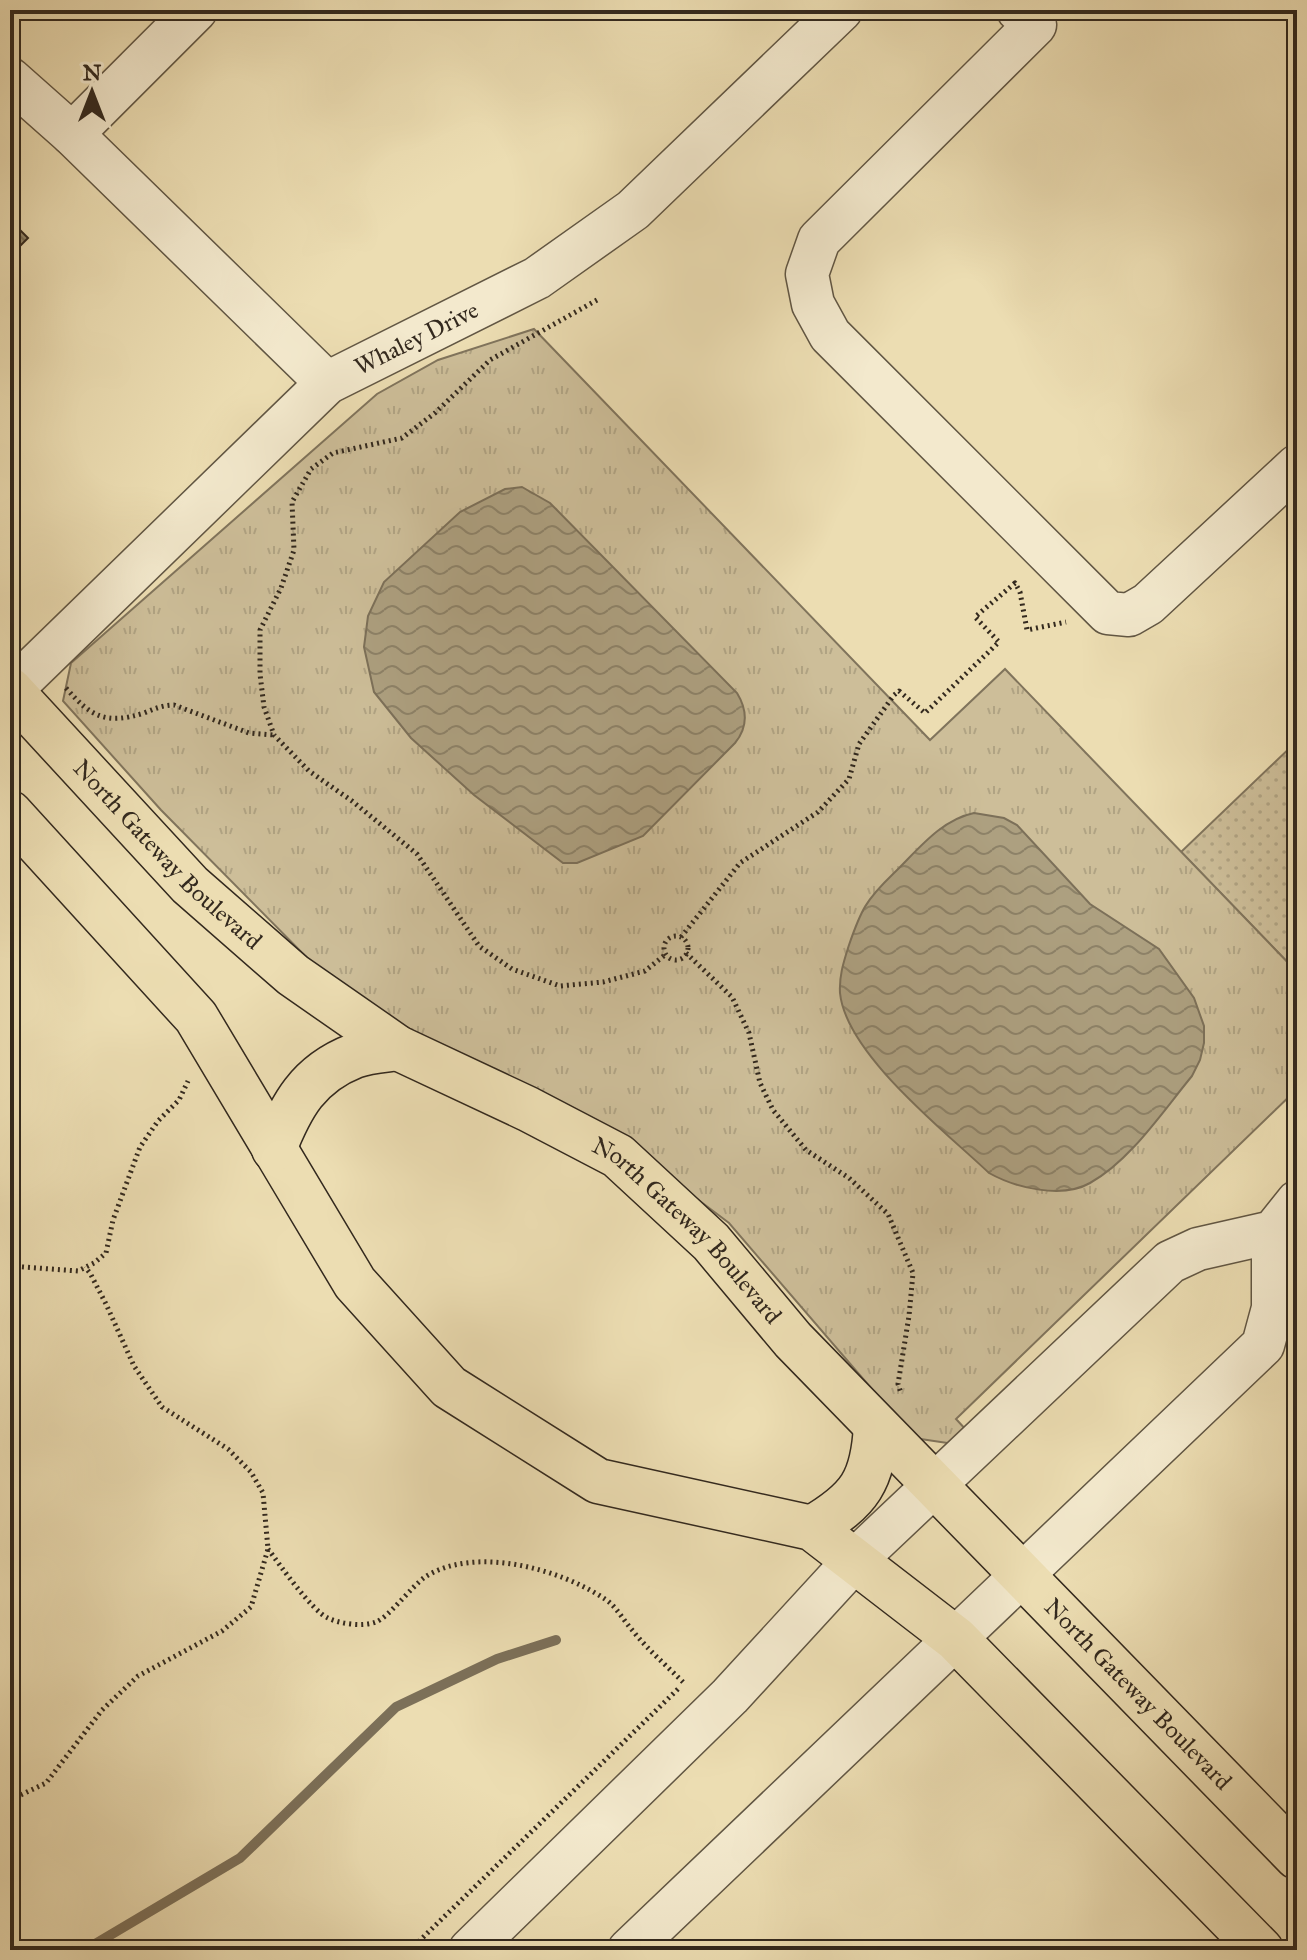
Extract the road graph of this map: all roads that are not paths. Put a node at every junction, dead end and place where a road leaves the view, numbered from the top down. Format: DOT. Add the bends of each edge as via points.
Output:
graph roads {
  1 [pos="196,10"];
  2 [pos="841,10"];
  3 [pos="1035,15"];
  4 [pos="10,79"];
  5 [pos="72,134"];
  6 [pos="327,383"];
  7 [pos="1297,466"];
  8 [pos="10,691"];
  9 [pos="10,813"];
  10 [pos="398,1048"];
  11 [pos="274,1149"];
  12 [pos="1285,1217"];
  13 [pos="893,1414"];
  14 [pos="935,1485"];
  15 [pos="812,1528"];
  16 [pos="854,1561"];
  17 [pos="1023,1575"];
  18 [pos="956,1639"];
  19 [pos="1297,1857"];
  20 [pos="470,1950"];
  21 [pos="629,1950"];
  22 [pos="1261,1950"];
  1 -- 5 [label="street"];
  2 -- 6 [label="street, Whaley Drive" via="633,210 537,278"];
  3 -- 7 [label="street" via="819,240 807,274 813,304 830,335 1108,613 1129,615 1148,604"];
  4 -- 5 [label="street"];
  5 -- 6 [label="street"];
  6 -- 8 [label="street, Whaley Drive"];
  8 -- 10 [label="main road, North Gateway Boulevard" via="190,885 293,975"];
  9 -- 11 [label="main road" via="196,1017"];
  10 -- 11 [label="main road" via="355,1055 318,1076 290,1109"];
  10 -- 13 [label="main road, North Gateway Boulevard" via="618,1156 711,1242 793,1340"];
  11 -- 15 [label="main road" via="355,1283 449,1387 598,1481"];
  12 -- 14 [label="street" via="1170,1262"];
  12 -- 17 [label="street" via="1263,1345"];
  13 -- 14 [label="main road, North Gateway Boulevard"];
  13 -- 15 [label="main road" via="862,1487 840,1511"];
  14 -- 16 [label="street"];
  14 -- 17 [label="main road, North Gateway Boulevard"];
  15 -- 16 [label="main road"];
  16 -- 18 [label="main road"];
  16 -- 20 [label="street" via="730,1696"];
  17 -- 18 [label="street"];
  17 -- 19 [label="main road, North Gateway Boulevard"];
  18 -- 21 [label="street"];
  18 -- 22 [label="main road"];
}
